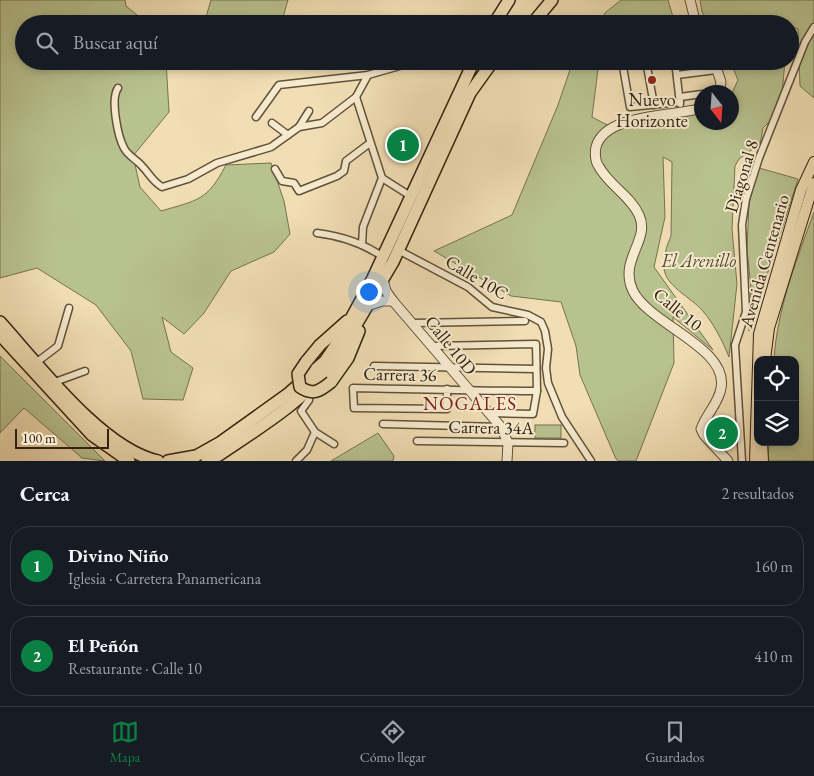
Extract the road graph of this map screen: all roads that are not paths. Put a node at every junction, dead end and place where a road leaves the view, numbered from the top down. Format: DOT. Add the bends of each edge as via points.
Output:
graph roads {
  1 [pos="503,0"];
  2 [pos="510,0"];
  3 [pos="542,0"];
  4 [pos="552,0"];
  5 [pos="690,0"];
  6 [pos="497,15"];
  7 [pos="499,15"];
  8 [pos="537,15"];
  9 [pos="539,15"];
  10 [pos="694,15"];
  11 [pos="814,27"];
  12 [pos="799,57"];
  13 [pos="386,70"];
  14 [pos="470,70"];
  15 [pos="487,70"];
  16 [pos="624,70"];
  17 [pos="648,70"];
  18 [pos="676,70"];
  19 [pos="698,70"];
  20 [pos="716,70"];
  21 [pos="794,70"];
  22 [pos="368,75"];
  23 [pos="677,75"];
  24 [pos="720,85"];
  25 [pos="118,88"];
  26 [pos="356,96"];
  27 [pos="694,96"];
  28 [pos="680,99"];
  29 [pos="654,105"];
  30 [pos="694,110"];
  31 [pos="309,111"];
  32 [pos="682,113"];
  33 [pos="256,117"];
  34 [pos="272,123"];
  35 [pos="299,127"];
  36 [pos="288,135"];
  37 [pos="370,143"];
  38 [pos="814,162"];
  39 [pos="275,169"];
  40 [pos="382,178"];
  41 [pos="814,183"];
  42 [pos="412,197"];
  43 [pos="317,233"];
  44 [pos="362,245"];
  45 [pos="398,250"];
  46 [pos="383,257"];
  47 [pos="383,280"];
  48 [pos="393,301"];
  49 [pos="368,307"];
  50 [pos="69,308"];
  51 [pos="353,317"];
  52 [pos="525,320"];
  53 [pos="0,322"];
  54 [pos="414,324"];
  55 [pos="0,335"];
  56 [pos="433,346"];
  57 [pos="766,356"];
  58 [pos="37,362"];
  59 [pos="374,366"];
  60 [pos="449,368"];
  61 [pos="536,368"];
  62 [pos="86,371"];
  63 [pos="55,382"];
  64 [pos="310,387"];
  65 [pos="447,389"];
  66 [pos="537,391"];
  67 [pos="469,392"];
  68 [pos="489,413"];
  69 [pos="382,424"];
  70 [pos="501,426"];
  71 [pos="315,432"];
  72 [pos="417,441"];
  73 [pos="508,443"];
  74 [pos="564,443"];
  75 [pos="334,444"];
  76 [pos="762,446"];
  77 [pos="129,461"];
  78 [pos="158,461"];
  79 [pos="168,461"];
  80 [pos="207,461"];
  81 [pos="296,461"];
  82 [pos="507,461"];
  83 [pos="591,461"];
  84 [pos="728,461"];
  85 [pos="742,461"];
  86 [pos="755,461"];
  87 [pos="763,461"];
  1 -- 6 [label="highway"];
  2 -- 7 [label="highway"];
  3 -- 8 [label="highway"];
  4 -- 9 [label="highway"];
  5 -- 10 [label="street"];
  11 -- 12 [label="street, Diagonal 8"];
  13 -- 22 [label="street"];
  14 -- 42 [label="highway"];
  15 -- 45 [label="highway" via="470,93"];
  16 -- 29 [label="street" via="630,107"];
  17 -- 29 [label="street"];
  18 -- 23 [label="street"];
  19 -- 23 [label="street"];
  20 -- 24 [label="street"];
  21 -- 85 [label="street, Diagonal 8" via="759,158 744,208 746,312 735,345"];
  22 -- 26 [label="street"];
  22 -- 33 [label="street" via="278,85"];
  23 -- 28 [label="street"];
  25 -- 36 [label="street" via="114,94 124,147 154,182 162,186 188,179 217,162 271,147"];
  26 -- 35 [label="street" via="322,123"];
  26 -- 37 [label="street"];
  27 -- 28 [label="street"];
  28 -- 29 [label="street"];
  28 -- 32 [label="street"];
  30 -- 32 [label="street, Calle 10"];
  31 -- 35 [label="street"];
  32 -- 84 [label="street, Calle 10" via="635,120 608,130 598,142 596,163 640,216 641,236 628,267 633,292 648,309 718,366 721,390 701,428"];
  34 -- 36 [label="street"];
  35 -- 36 [label="street"];
  37 -- 39 [label="street" via="346,161 344,171 337,176 299,191 294,183 282,181"];
  37 -- 40 [label="street"];
  38 -- 86 [label="main road, Avenida Centenario" via="802,190 759,334"];
  40 -- 42 [label="street"];
  40 -- 44 [label="street" via="363,228"];
  41 -- 57 [label="main road, Avenida Centenario" via="769,328"];
  42 -- 46 [label="highway"];
  43 -- 44 [label="street"];
  44 -- 46 [label="street"];
  45 -- 47 [label="highway"];
  45 -- 83 [label="street, Calle 10C" via="468,287 492,307 528,315 541,322 548,349 548,383 562,417"];
  46 -- 51 [label="highway"];
  47 -- 48 [label="street, Calle 10D"];
  47 -- 49 [label="highway"];
  48 -- 49 [label="street" via="382,300"];
  48 -- 54 [label="street, Calle 10D"];
  49 -- 51 [label="highway, bridge" via="348,358 331,382 313,393 300,387 298,374 306,362 330,335"];
  49 -- 64 [label="highway" via="333,364"];
  50 -- 58 [label="street" via="58,346"];
  51 -- 79 [label="highway" via="325,361 288,394 196,456"];
  52 -- 54 [label="street"];
  53 -- 58 [label="highway"];
  54 -- 56 [label="street, Calle 10D"];
  55 -- 77 [label="highway" via="92,435"];
  56 -- 60 [label="street, Calle 10D"];
  56 -- 61 [label="street" via="536,344"];
  58 -- 63 [label="highway"];
  59 -- 60 [label="street"];
  60 -- 61 [label="street"];
  60 -- 67 [label="street, Calle 10D"];
  61 -- 66 [label="street"];
  62 -- 63 [label="street"];
  63 -- 78 [label="highway" via="91,421 112,438 132,452"];
  64 -- 71 [label="street" via="309,400 301,411"];
  64 -- 80 [label="highway" via="293,403"];
  65 -- 65 [label="street, Carrera 36" via="447,409 354,408 353,388"];
  65 -- 67 [label="street, Carrera 36"];
  66 -- 67 [label="street, Carrera 36"];
  66 -- 68 [label="street" via="534,414"];
  67 -- 68 [label="street, Calle 10D"];
  68 -- 70 [label="street, Calle 10D"];
  69 -- 70 [label="street"];
  70 -- 73 [label="street, Calle 10D"];
  71 -- 75 [label="street"];
  71 -- 81 [label="street" via="303,455"];
  72 -- 73 [label="street, Carrera 34A"];
  73 -- 74 [label="street, Carrera 34A"];
  73 -- 82 [label="street, Calle 10D"];
  76 -- 87 [label="main road"];
}
